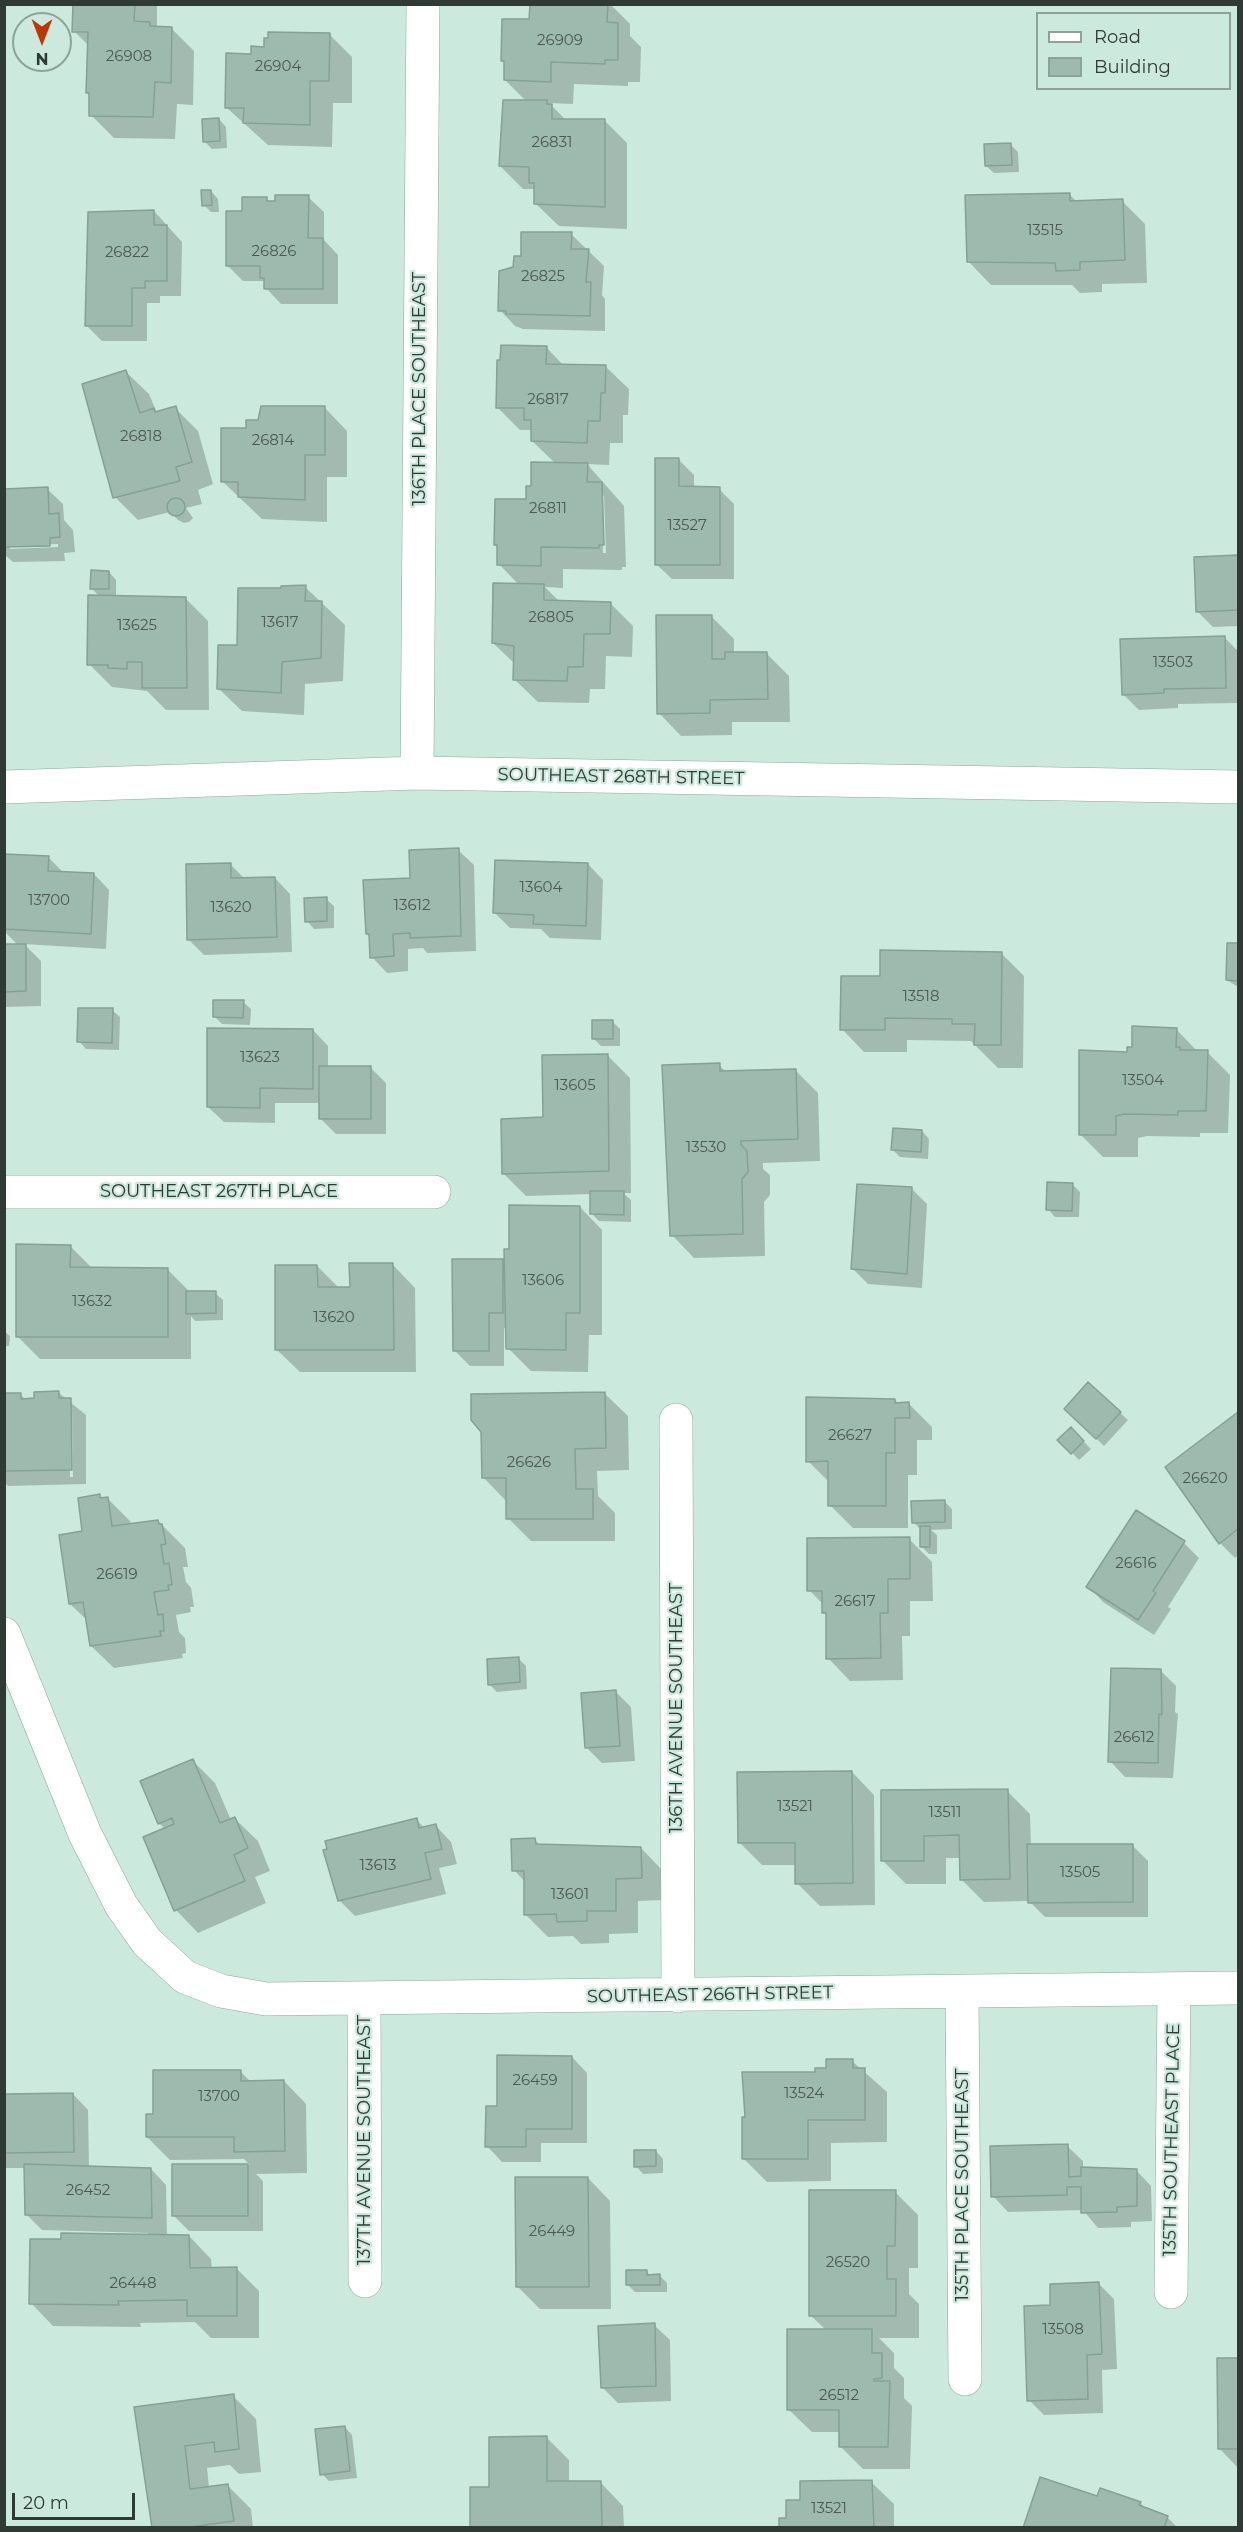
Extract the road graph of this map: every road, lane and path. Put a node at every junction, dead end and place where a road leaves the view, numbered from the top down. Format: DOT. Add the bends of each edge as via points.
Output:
graph roads {
  1 [pos="423,4"];
  2 [pos="417,773"];
  3 [pos="4,787"];
  4 [pos="1239,787"];
  5 [pos="4,1192"];
  6 [pos="434,1192"];
  7 [pos="676,1419"];
  8 [pos="4,1634"];
  9 [pos="1239,1988"];
  10 [pos="1174,1989"];
  11 [pos="962,1992"];
  12 [pos="678,1996"];
  13 [pos="364,1998"];
  14 [pos="365,2281"];
  15 [pos="1171,2292"];
  16 [pos="965,2379"];
  1 -- 2 [label="street, 136TH PLACE SOUTHEAST"];
  2 -- 3 [label="street, SOUTHEAST 268TH STREET"];
  2 -- 4 [label="street, SOUTHEAST 268TH STREET"];
  5 -- 6 [label="street, SOUTHEAST 267TH PLACE"];
  7 -- 12 [label="street, 136TH AVENUE SOUTHEAST"];
  8 -- 13 [label="street, SOUTHEAST 266TH STREET" via="85,1834 121,1905 147,1942 185,1977 221,1991 266,1999"];
  9 -- 10 [label="street, SOUTHEAST 266TH STREET"];
  10 -- 11 [label="street, SOUTHEAST 266TH STREET"];
  10 -- 15 [label="street, 135TH SOUTHEAST PLACE"];
  11 -- 12 [label="street, SOUTHEAST 266TH STREET"];
  11 -- 16 [label="street, 135TH PLACE SOUTHEAST"];
  12 -- 13 [label="street, SOUTHEAST 266TH STREET"];
  13 -- 14 [label="street, 137TH AVENUE SOUTHEAST"];
}
